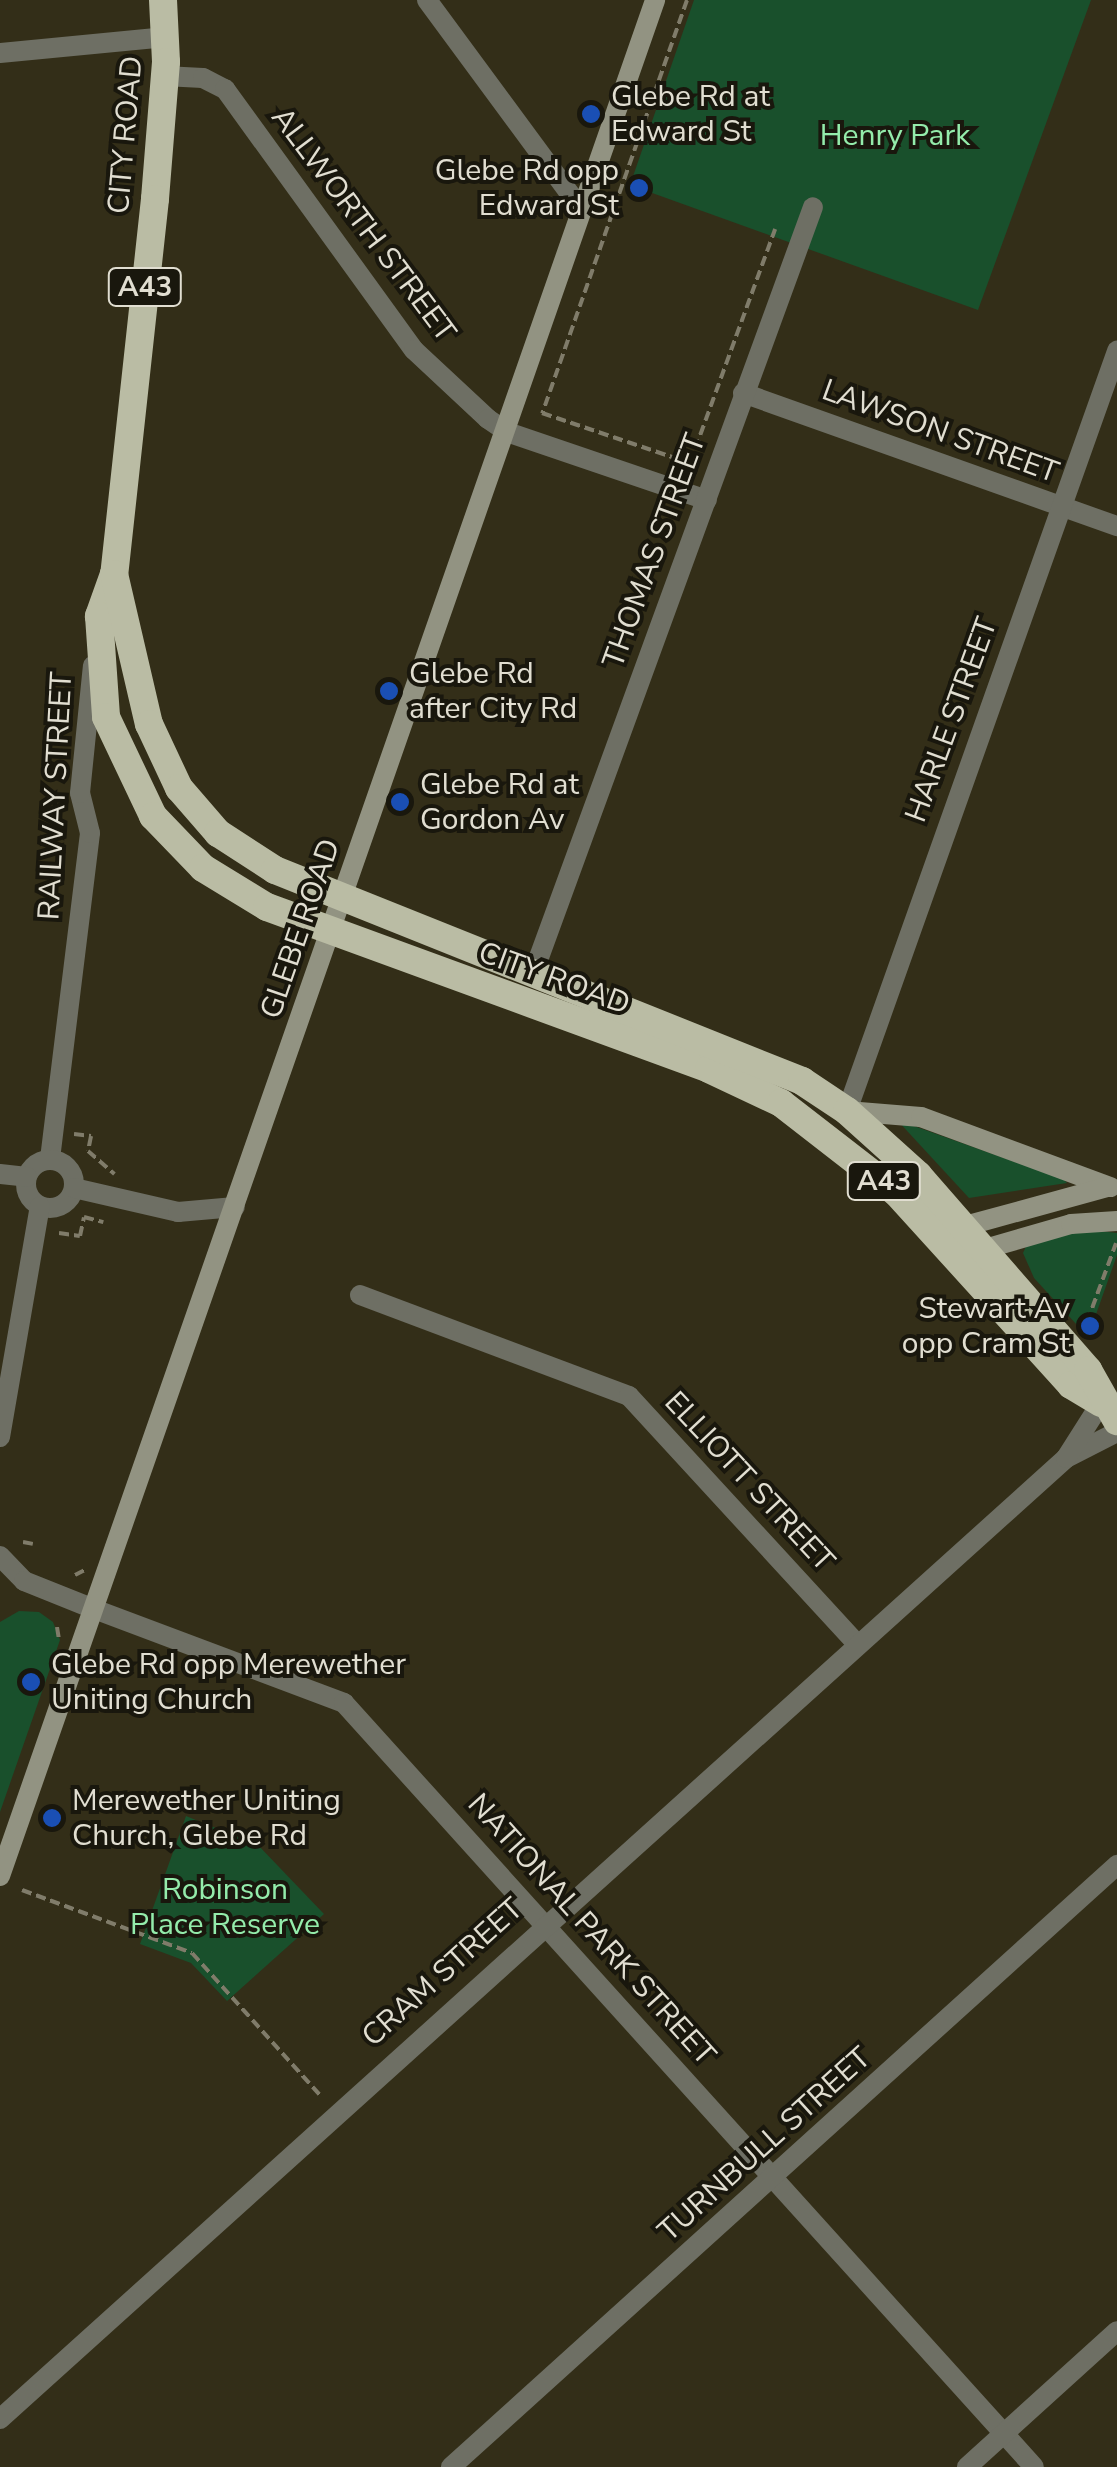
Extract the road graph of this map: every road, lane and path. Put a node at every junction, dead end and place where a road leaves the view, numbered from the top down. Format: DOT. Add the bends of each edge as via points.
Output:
graph roads {
  1 [pos="163,0"];
  2 [pos="427,0"];
  3 [pos="655,0"];
  4 [pos="687,0"];
  5 [pos="166,36"];
  6 [pos="0,53"];
  7 [pos="164,76"];
  8 [pos="813,208"];
  9 [pos="582,210"];
  10 [pos="775,228"];
  11 [pos="1117,352"];
  12 [pos="743,393"];
  13 [pos="507,432"];
  14 [pos="706,500"];
  15 [pos="1060,506"];
  16 [pos="1117,526"];
  17 [pos="114,574"];
  18 [pos="99,616"];
  19 [pos="344,897"];
  20 [pos="331,933"];
  21 [pos="295,954"];
  22 [pos="298,965"];
  23 [pos="534,971"];
  24 [pos="847,1110"];
  25 [pos="74,1134"];
  26 [pos="50,1160"];
  27 [pos="0,1174"];
  28 [pos="114,1174"];
  29 [pos="27,1178"];
  30 [pos="74,1188"];
  31 [pos="1113,1188"];
  32 [pos="40,1206"];
  33 [pos="235,1207"];
  34 [pos="103,1222"];
  35 [pos="1117,1222"];
  36 [pos="965,1226"];
  37 [pos="58,1233"];
  38 [pos="1116,1243"];
  39 [pos="986,1251"];
  40 [pos="955,1253"];
  41 [pos="360,1294"];
  42 [pos="1088,1322"];
  43 [pos="1109,1412"];
  44 [pos="1117,1432"];
  45 [pos="0,1437"];
  46 [pos="1066,1458"];
  47 [pos="23,1542"];
  48 [pos="33,1544"];
  49 [pos="3,1568"];
  50 [pos="86,1570"];
  51 [pos="76,1576"];
  52 [pos="94,1609"];
  53 [pos="57,1626"];
  54 [pos="59,1638"];
  55 [pos="857,1644"];
  56 [pos="1117,1865"];
  57 [pos="0,1876"];
  58 [pos="22,1890"];
  59 [pos="545,1921"];
  60 [pos="320,2095"];
  61 [pos="772,2180"];
  62 [pos="1117,2331"];
  63 [pos="0,2418"];
  64 [pos="1004,2434"];
  65 [pos="451,2467"];
  66 [pos="967,2467"];
  67 [pos="1034,2467"];
  1 -- 5 [label="highway, CITY ROAD / A43"];
  2 -- 9 [label="street"];
  3 -- 9 [label="main road, GLEBE ROAD"];
  4 -- 10 [label="path" via="542,414 688,466"];
  5 -- 6 [label="street"];
  5 -- 7 [label="highway, CITY ROAD / A43"];
  7 -- 13 [label="street, ALLWORTH STREET" via="203,78 224,89 414,350"];
  7 -- 17 [label="highway, CITY ROAD / A43"];
  8 -- 12 [label="street, THOMAS STREET"];
  9 -- 13 [label="main road, GLEBE ROAD"];
  11 -- 15 [label="street, HARLE STREET"];
  12 -- 14 [label="street, THOMAS STREET"];
  12 -- 15 [label="street, LAWSON STREET"];
  13 -- 14 [label="street"];
  13 -- 19 [label="main road, GLEBE ROAD"];
  14 -- 23 [label="street, THOMAS STREET"];
  15 -- 16 [label="street, LAWSON STREET"];
  15 -- 24 [label="street, HARLE STREET"];
  17 -- 18 [label="highway, CITY ROAD / A43"];
  17 -- 19 [label="highway, CITY ROAD / A43" via="136,687 179,788 218,833 252,859"];
  18 -- 20 [label="highway, CITY ROAD / A43" via="106,717 153,816 233,890"];
  18 -- 26 [label="street, RAILWAY STREET" via="80,793 90,833"];
  19 -- 20 [label="main road, GLEBE ROAD"];
  19 -- 23 [label="highway, A43"];
  20 -- 33 [label="main road, GLEBE ROAD"];
  20 -- 40 [label="highway, CITY ROAD / A43" via="746,1085 841,1144"];
  21 -- 22 [label="path" via="287,958"];
  23 -- 24 [label="highway, A43" via="740,1052"];
  24 -- 31 [label="main road" via="921,1117"];
  24 -- 36 [label="highway, A43"];
  25 -- 28 [label="path" via="91,1136 88,1151"];
  26 -- 29 [label="street" via="36,1164"];
  26 -- 30 [label="street" via="70,1170"];
  27 -- 29 [label="street"];
  29 -- 32 [label="street" via="28,1194"];
  30 -- 32 [label="street" via="64,1204"];
  30 -- 33 [label="street" via="178,1212"];
  31 -- 36 [label="main road"];
  32 -- 45 [label="street"];
  33 -- 52 [label="main road, GLEBE ROAD"];
  34 -- 37 [label="path" via="84,1217 80,1236"];
  35 -- 39 [label="main road" via="1071,1224"];
  36 -- 39 [label="highway, A43"];
  36 -- 40 [label="main road"];
  38 -- 42 [label="path"];
  39 -- 40 [label="main road"];
  39 -- 43 [label="highway, A43" via="1088,1370"];
  40 -- 43 [label="highway, CITY ROAD / A43" via="1071,1386"];
  41 -- 55 [label="street, ELLIOTT STREET" via="629,1396"];
  43 -- 46 [label="street, CRAM STREET"];
  44 -- 46 [label="street, CRAM STREET"];
  46 -- 55 [label="street, CRAM STREET"];
  47 -- 48 [label="path"];
  49 -- 52 [label="street, NATIONAL PARK STREET"];
  50 -- 51 [label="path"];
  52 -- 57 [label="main road, GLEBE ROAD"];
  52 -- 59 [label="street, NATIONAL PARK STREET" via="344,1703"];
  53 -- 54 [label="path"];
  55 -- 59 [label="street, CRAM STREET"];
  56 -- 61 [label="street, TURNBULL STREET"];
  58 -- 60 [label="path" via="192,1953"];
  59 -- 61 [label="street, NATIONAL PARK STREET"];
  59 -- 63 [label="street, CRAM STREET"];
  61 -- 64 [label="street, NATIONAL PARK STREET"];
  61 -- 65 [label="street, TURNBULL STREET"];
  62 -- 64 [label="street"];
  64 -- 66 [label="street"];
  64 -- 67 [label="street, NATIONAL PARK STREET"];
}
